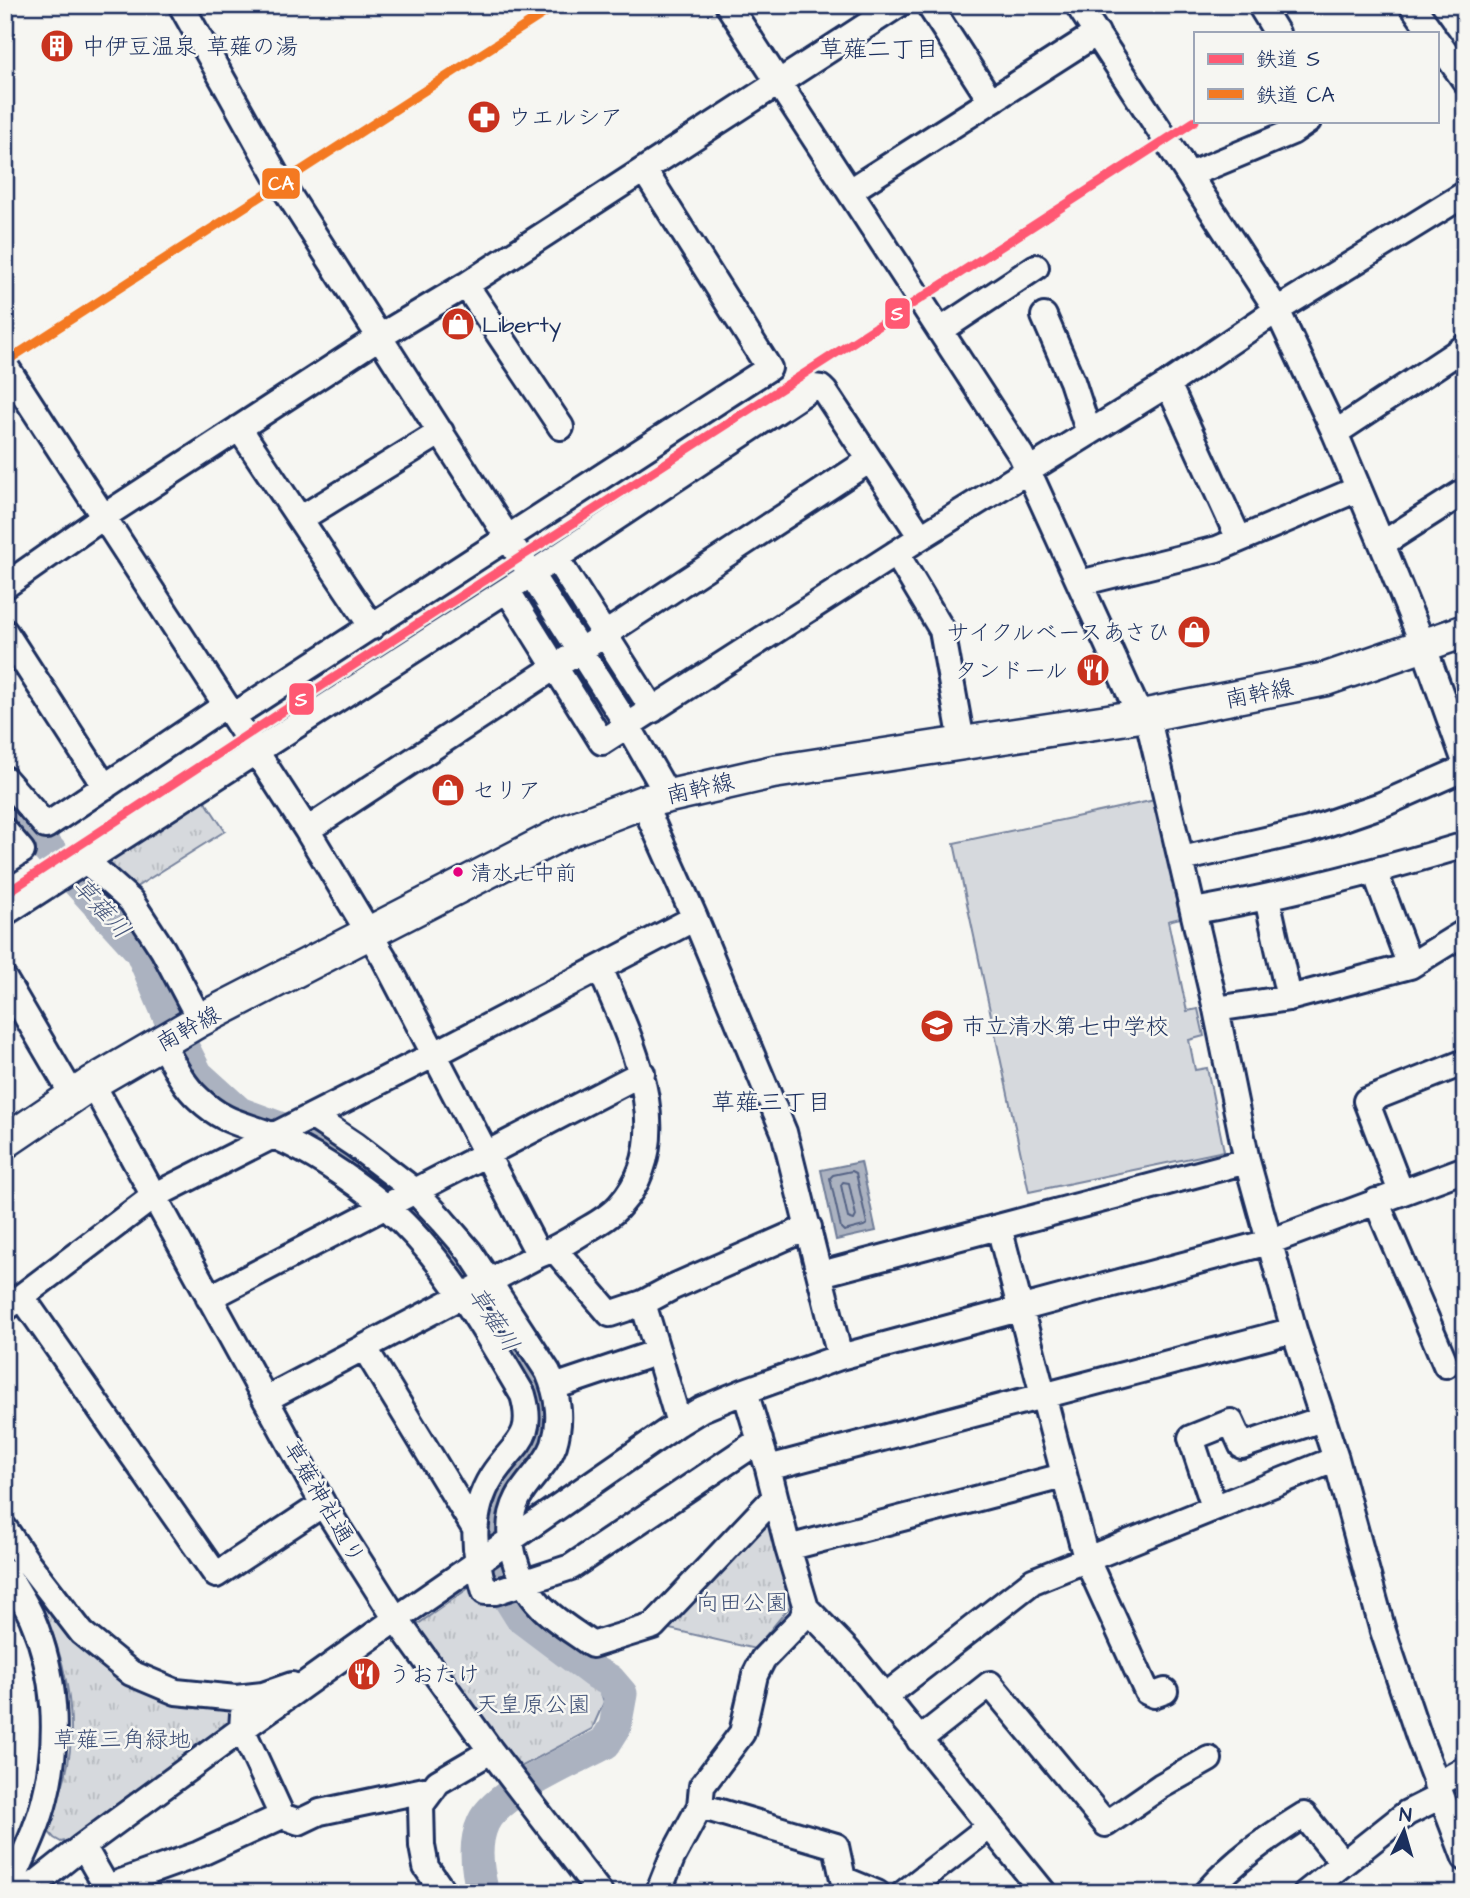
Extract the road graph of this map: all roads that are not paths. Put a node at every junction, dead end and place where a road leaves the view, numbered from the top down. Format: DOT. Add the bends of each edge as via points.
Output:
graph roads {
  1 [pos="181,5"];
  2 [pos="728,5"];
  3 [pos="898,5"];
  4 [pos="929,5"];
  5 [pos="1078,5"];
  6 [pos="1259,5"];
  7 [pos="1412,5"];
  8 [pos="1276,32"];
  9 [pos="1431,32"];
  10 [pos="1097,33"];
  11 [pos="1438,42"];
  12 [pos="1465,81"];
  13 [pos="777,84"];
  14 [pos="990,101"];
  15 [pos="1307,122"];
  16 [pos="644,170"];
  17 [pos="1189,175"];
  18 [pos="850,191"];
  19 [pos="1465,194"];
  20 [pos="1036,267"];
  21 [pos="466,285"];
  22 [pos="1277,310"];
  23 [pos="1044,316"];
  24 [pos="941,330"];
  25 [pos="379,337"];
  26 [pos="1463,352"];
  27 [pos="5,365"];
  28 [pos="1168,384"];
  29 [pos="561,427"];
  30 [pos="239,428"];
  31 [pos="440,432"];
  32 [pos="1089,433"];
  33 [pos="1335,433"];
  34 [pos="870,460"];
  35 [pos="1028,470"];
  36 [pos="1358,489"];
  37 [pos="1465,491"];
  38 [pos="103,517"];
  39 [pos="300,519"];
  40 [pos="921,537"];
  41 [pos="508,538"];
  42 [pos="1239,539"];
  43 [pos="1381,544"];
  44 [pos="896,553"];
  45 [pos="556,558"];
  46 [pos="530,575"];
  47 [pos="1080,583"];
  48 [pos="5,586"];
  49 [pos="507,590"];
  50 [pos="372,627"];
  51 [pos="1465,631"];
  52 [pos="5,632"];
  53 [pos="604,634"];
  54 [pos="1424,647"];
  55 [pos="579,651"];
  56 [pos="556,666"];
  57 [pos="229,710"];
  58 [pos="653,710"];
  59 [pos="1144,715"];
  60 [pos="628,726"];
  61 [pos="962,742"];
  62 [pos="257,752"];
  63 [pos="1465,762"];
  64 [pos="1465,768"];
  65 [pos="5,779"];
  66 [pos="105,787"];
  67 [pos="655,798"];
  68 [pos="307,830"];
  69 [pos="5,831"];
  70 [pos="1465,845"];
  71 [pos="1182,859"];
  72 [pos="5,862"];
  73 [pos="84,863"];
  74 [pos="1375,872"];
  75 [pos="1267,898"];
  76 [pos="1194,911"];
  77 [pos="5,913"];
  78 [pos="695,918"];
  79 [pos="1465,932"];
  80 [pos="370,934"];
  81 [pos="1410,966"];
  82 [pos="600,968"];
  83 [pos="5,980"];
  84 [pos="1289,998"];
  85 [pos="1216,1009"];
  86 [pos="179,1032"];
  87 [pos="435,1054"];
  88 [pos="1465,1062"];
  89 [pos="642,1073"];
  90 [pos="82,1090"];
  91 [pos="313,1117"];
  92 [pos="273,1136"];
  93 [pos="5,1142"];
  94 [pos="486,1154"];
  95 [pos="1247,1161"];
  96 [pos="1465,1169"];
  97 [pos="415,1191"];
  98 [pos="1401,1192"];
  99 [pos="154,1196"];
  100 [pos="1376,1201"];
  101 [pos="386,1208"];
  102 [pos="809,1227"];
  103 [pos="999,1227"];
  104 [pos="1269,1242"];
  105 [pos="547,1252"];
  106 [pos="821,1273"];
  107 [pos="490,1283"];
  108 [pos="463,1296"];
  109 [pos="209,1298"];
  110 [pos="13,1303"];
  111 [pos="643,1303"];
  112 [pos="1021,1308"];
  113 [pos="1294,1330"];
  114 [pos="364,1347"];
  115 [pos="658,1352"];
  116 [pos="840,1357"];
  117 [pos="1446,1365"];
  118 [pos="554,1387"];
  119 [pos="746,1391"];
  120 [pos="1045,1394"];
  121 [pos="266,1399"];
  122 [pos="1322,1419"];
  123 [pos="679,1423"];
  124 [pos="760,1440"];
  125 [pos="1336,1459"];
  126 [pos="768,1468"];
  127 [pos="1063,1476"];
  128 [pos="775,1497"];
  129 [pos="323,1504"];
  130 [pos="1214,1507"];
  131 [pos="5,1529"];
  132 [pos="475,1529"];
  133 [pos="511,1540"];
  134 [pos="788,1548"];
  135 [pos="1086,1558"];
  136 [pos="477,1563"];
  137 [pos="5,1571"];
  138 [pos="525,1582"];
  139 [pos="806,1608"];
  140 [pos="396,1619"];
  141 [pos="314,1678"];
  142 [pos="1164,1691"];
  143 [pos="884,1697"];
  144 [pos="236,1698"];
  145 [pos="242,1729"];
  146 [pos="919,1740"];
  147 [pos="491,1751"];
  148 [pos="1209,1759"];
  149 [pos="1465,1769"];
  150 [pos="434,1788"];
  151 [pos="1439,1790"];
  152 [pos="700,1806"];
  153 [pos="282,1815"];
  154 [pos="990,1826"];
  155 [pos="83,1846"];
  156 [pos="1465,1858"];
  157 [pos="1342,1862"];
  158 [pos="108,1890"];
  159 [pos="6,1893"];
  160 [pos="24,1893"];
  161 [pos="444,1893"];
  162 [pos="600,1893"];
  163 [pos="658,1893"];
  164 [pos="877,1893"];
  165 [pos="904,1893"];
  166 [pos="1044,1893"];
  167 [pos="1206,1893"];
  168 [pos="1306,1893"];
  1 -- 25 [label="street" via="276,175"];
  2 -- 13 [label="street"];
  3 -- 13 [label="street"];
  4 -- 14 [label="street"];
  5 -- 10 [label="street"];
  6 -- 8 [label="street"];
  7 -- 9 [label="street"];
  10 -- 14 [label="street"];
  10 -- 17 [label="street"];
  11 -- 12 [label="street"];
  13 -- 16 [label="street"];
  13 -- 18 [label="street"];
  14 -- 18 [label="street"];
  15 -- 17 [label="street"];
  16 -- 21 [label="street"];
  16 -- 41 [label="street" via="769,368"];
  17 -- 22 [label="street"];
  18 -- 24 [label="street"];
  19 -- 22 [label="street"];
  20 -- 24 [label="street"];
  21 -- 25 [label="street"];
  21 -- 29 [label="street"];
  22 -- 28 [label="street"];
  22 -- 33 [label="street"];
  23 -- 32 [label="street"];
  24 -- 35 [label="street"];
  25 -- 30 [label="street"];
  25 -- 31 [label="street"];
  26 -- 33 [label="street"];
  27 -- 38 [label="street"];
  28 -- 32 [label="street"];
  28 -- 42 [label="street"];
  30 -- 38 [label="street"];
  30 -- 39 [label="street"];
  31 -- 39 [label="street"];
  31 -- 41 [label="street"];
  32 -- 35 [label="street"];
  33 -- 36 [label="street"];
  34 -- 40 [label="street"];
  34 -- 45 [label="street" via="825,392 813,387"];
  34 -- 53 [label="street"];
  35 -- 40 [label="street"];
  35 -- 47 [label="street"];
  36 -- 42 [label="street"];
  36 -- 43 [label="street"];
  37 -- 43 [label="street"];
  38 -- 48 [label="street"];
  38 -- 57 [label="street"];
  39 -- 50 [label="street"];
  40 -- 44 [label="street"];
  41 -- 46 [label="street"];
  41 -- 50 [label="street"];
  42 -- 47 [label="street" via="1217,550"];
  43 -- 54 [label="street"];
  44 -- 58 [label="street"];
  44 -- 61 [label="street" via="942,630"];
  45 -- 46 [label="street"];
  45 -- 53 [label="street"];
  46 -- 49 [label="street"];
  46 -- 55 [label="street"];
  47 -- 59 [label="street"];
  49 -- 56 [label="street"];
  49 -- 62 [label="street"];
  50 -- 57 [label="street"];
  51 -- 54 [label="main road, 南幹線"];
  52 -- 66 [label="street"];
  53 -- 55 [label="street"];
  53 -- 58 [label="street"];
  54 -- 59 [label="main road, 南幹線" via="1326,679"];
  54 -- 63 [label="street"];
  55 -- 56 [label="street"];
  55 -- 60 [label="street"];
  56 -- 60 [label="street" via="602,742"];
  56 -- 68 [label="street"];
  57 -- 62 [label="street"];
  57 -- 66 [label="street"];
  58 -- 60 [label="street"];
  59 -- 61 [label="main road, 南幹線"];
  59 -- 71 [label="street"];
  60 -- 67 [label="street"];
  61 -- 67 [label="main road, 南幹線" via="773,772"];
  62 -- 68 [label="street"];
  62 -- 73 [label="street"];
  64 -- 71 [label="street" via="1309,830"];
  65 -- 66 [label="street" via="46,826"];
  67 -- 78 [label="street"];
  67 -- 80 [label="main road, 南幹線" via="567,831"];
  68 -- 80 [label="street"];
  69 -- 72 [label="street" via="22,851"];
  70 -- 74 [label="street"];
  71 -- 76 [label="street"];
  73 -- 77 [label="street"];
  73 -- 86 [label="street" via="131,901 163,950"];
  74 -- 75 [label="street"];
  74 -- 81 [label="street"];
  75 -- 76 [label="street"];
  75 -- 84 [label="street"];
  76 -- 85 [label="street"];
  78 -- 82 [label="street"];
  78 -- 102 [label="street" via="781,1124"];
  79 -- 81 [label="street"];
  80 -- 86 [label="main road, 南幹線"];
  80 -- 87 [label="street"];
  81 -- 84 [label="street"];
  82 -- 87 [label="street"];
  82 -- 89 [label="street"];
  83 -- 90 [label="street, 草薙神社通り"];
  84 -- 85 [label="street"];
  85 -- 95 [label="street"];
  86 -- 90 [label="main road, 南幹線"];
  86 -- 92 [label="street" via="181,1078 197,1097 220,1117"];
  87 -- 91 [label="street"];
  87 -- 94 [label="street"];
  88 -- 98 [label="street" via="1366,1101"];
  89 -- 94 [label="street"];
  89 -- 105 [label="street" via="648,1128 641,1169 632,1189 605,1219"];
  90 -- 93 [label="main road, 南幹線"];
  90 -- 99 [label="street, 草薙神社通り"];
  91 -- 92 [label="street"];
  91 -- 97 [label="street"];
  92 -- 99 [label="street"];
  92 -- 101 [label="street" via="313,1157"];
  94 -- 97 [label="street"];
  94 -- 105 [label="street"];
  95 -- 103 [label="street"];
  95 -- 104 [label="street"];
  96 -- 98 [label="street"];
  97 -- 101 [label="street"];
  97 -- 107 [label="street" via="469,1251"];
  98 -- 100 [label="street"];
  99 -- 109 [label="street, 草薙神社通り"];
  99 -- 110 [label="street"];
  100 -- 104 [label="street"];
  100 -- 117 [label="street"];
  101 -- 108 [label="street"];
  101 -- 109 [label="street"];
  102 -- 106 [label="street"];
  102 -- 111 [label="street"];
  103 -- 106 [label="street"];
  103 -- 112 [label="street"];
  104 -- 112 [label="street"];
  104 -- 113 [label="street"];
  105 -- 107 [label="street"];
  105 -- 111 [label="street" via="610,1314"];
  106 -- 116 [label="street"];
  107 -- 108 [label="street"];
  107 -- 118 [label="street"];
  108 -- 114 [label="street"];
  108 -- 132 [label="street" via="527,1408 525,1434 492,1477"];
  109 -- 121 [label="street, 草薙神社通り"];
  110 -- 129 [label="street" via="216,1575"];
  111 -- 115 [label="street"];
  112 -- 116 [label="street"];
  112 -- 120 [label="street"];
  113 -- 120 [label="street"];
  113 -- 122 [label="street"];
  114 -- 121 [label="street"];
  114 -- 132 [label="street"];
  115 -- 118 [label="street"];
  115 -- 123 [label="street"];
  116 -- 119 [label="street"];
  118 -- 133 [label="street" via="558,1406 553,1446 517,1499"];
  119 -- 123 [label="street"];
  119 -- 124 [label="street"];
  120 -- 126 [label="street"];
  120 -- 127 [label="street"];
  121 -- 129 [label="street, 草薙神社通り"];
  122 -- 125 [label="street"];
  122 -- 130 [label="street" via="1242,1446 1231,1422 1191,1438"];
  123 -- 133 [label="street"];
  124 -- 126 [label="street"];
  124 -- 138 [label="street" via="571,1567"];
  125 -- 130 [label="street"];
  125 -- 151 [label="street" via="1383,1631"];
  126 -- 128 [label="street"];
  127 -- 134 [label="street"];
  127 -- 135 [label="street"];
  128 -- 134 [label="street"];
  128 -- 138 [label="street" via="653,1626 592,1645 541,1606"];
  129 -- 140 [label="street, 草薙神社通り"];
  130 -- 135 [label="street"];
  131 -- 144 [label="street" via="82,1633 131,1673 176,1692"];
  132 -- 136 [label="street"];
  133 -- 136 [label="street"];
  133 -- 138 [label="street" via="514,1562"];
  134 -- 139 [label="street"];
  135 -- 142 [label="street" via="1147,1692"];
  135 -- 143 [label="street" via="1033,1581"];
  136 -- 138 [label="street" via="485,1592"];
  136 -- 140 [label="street"];
  137 -- 159 [label="street" via="31,1617 43,1651 55,1736 45,1799"];
  139 -- 143 [label="street"];
  139 -- 152 [label="street" via="801,1620 763,1659 742,1733 702,1786"];
  140 -- 141 [label="street"];
  140 -- 147 [label="street, 草薙神社通り"];
  141 -- 144 [label="street" via="262,1695"];
  141 -- 145 [label="street"];
  143 -- 146 [label="street"];
  144 -- 145 [label="street" via="244,1716"];
  145 -- 153 [label="street"];
  145 -- 155 [label="street"];
  146 -- 148 [label="street" via="989,1684 1106,1824"];
  146 -- 154 [label="street"];
  147 -- 150 [label="street"];
  147 -- 162 [label="street, 草薙神社通り"];
  149 -- 151 [label="street"];
  150 -- 153 [label="street" via="320,1812 299,1822"];
  150 -- 161 [label="street" via="421,1805 422,1846 426,1867"];
  151 -- 156 [label="street"];
  151 -- 157 [label="street"];
  152 -- 163 [label="street"];
  152 -- 164 [label="street" via="836,1846 843,1879"];
  153 -- 158 [label="street"];
  154 -- 165 [label="street"];
  154 -- 166 [label="street"];
  155 -- 158 [label="street"];
  155 -- 160 [label="street"];
  157 -- 167 [label="street" via="1304,1815 1228,1868"];
  157 -- 168 [label="street"];
}
